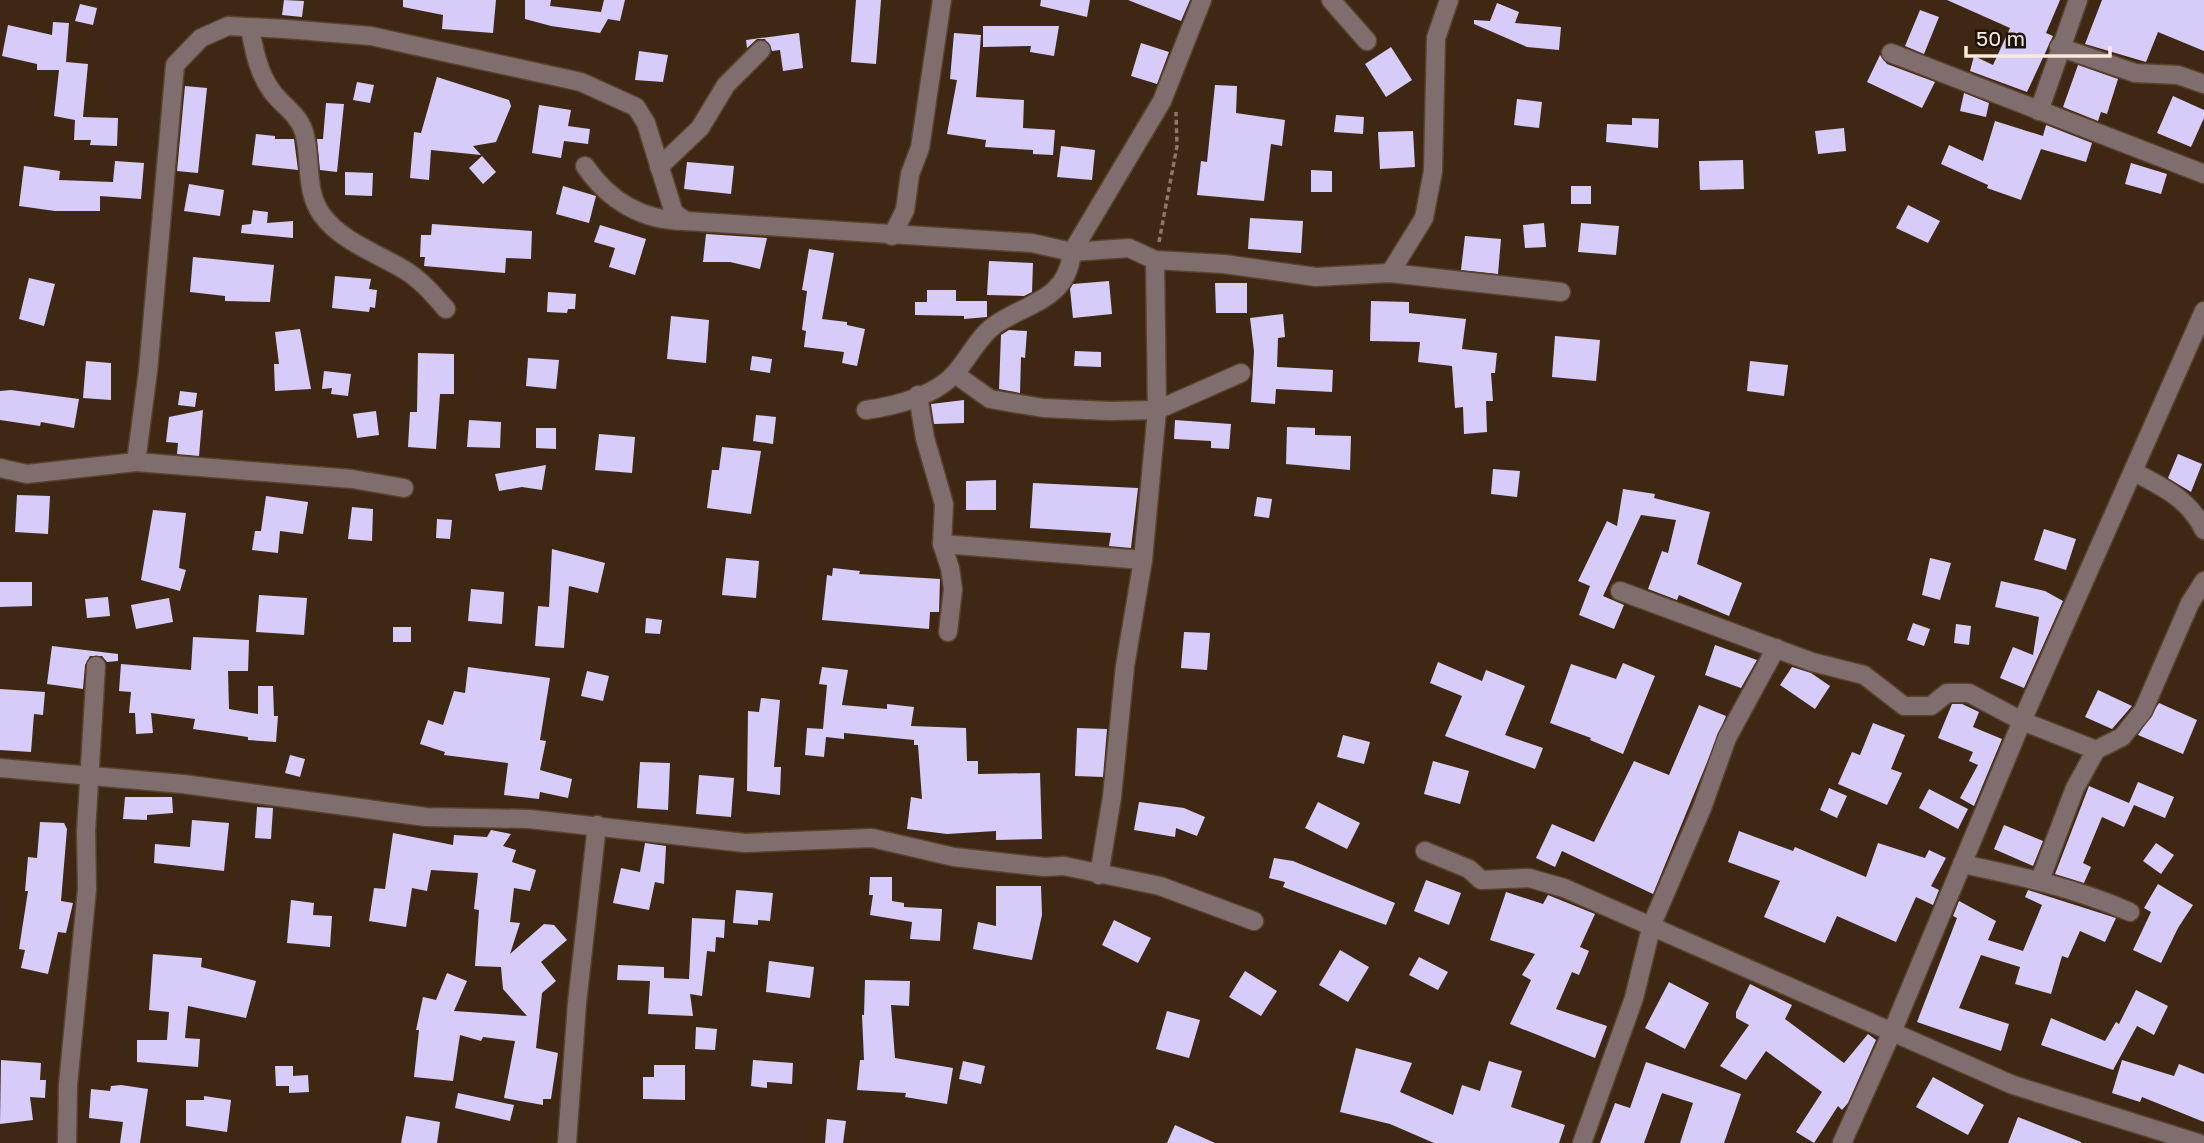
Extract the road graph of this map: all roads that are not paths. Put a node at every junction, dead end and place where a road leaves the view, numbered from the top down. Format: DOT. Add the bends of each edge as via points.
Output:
graph roads {
  1 [pos="943,0"];
  2 [pos="1202,0"];
  3 [pos="1331,0"];
  4 [pos="1449,0"];
  5 [pos="2078,0"];
  6 [pos="250,29"];
  7 [pos="1367,41"];
  8 [pos="2059,47"];
  9 [pos="761,50"];
  10 [pos="1891,53"];
  11 [pos="2204,84"];
  12 [pos="2039,111"];
  13 [pos="585,166"];
  14 [pos="659,167"];
  15 [pos="2204,174"];
  16 [pos="686,221"];
  17 [pos="892,236"];
  18 [pos="1072,252"];
  19 [pos="1155,260"];
  20 [pos="1390,273"];
  21 [pos="1561,292"];
  22 [pos="446,309"];
  23 [pos="2204,311"];
  24 [pos="1241,373"];
  25 [pos="955,374"];
  26 [pos="918,395"];
  27 [pos="866,410"];
  28 [pos="1157,410"];
  29 [pos="135,463"];
  30 [pos="0,468"];
  31 [pos="2134,471"];
  32 [pos="404,488"];
  33 [pos="2204,530"];
  34 [pos="942,544"];
  35 [pos="1143,560"];
  36 [pos="2204,581"];
  37 [pos="1620,590"];
  38 [pos="948,632"];
  39 [pos="1776,648"];
  40 [pos="96,666"];
  41 [pos="2022,721"];
  42 [pos="2096,750"];
  43 [pos="0,768"];
  44 [pos="89,778"];
  45 [pos="597,825"];
  46 [pos="1425,851"];
  47 [pos="1962,864"];
  48 [pos="1099,874"];
  49 [pos="2040,880"];
  50 [pos="2130,912"];
  51 [pos="1254,921"];
  52 [pos="1652,924"];
  53 [pos="1892,1032"];
  54 [pos="67,1143"];
  55 [pos="567,1143"];
  56 [pos="1582,1143"];
  57 [pos="1842,1143"];
  58 [pos="2198,1143"];
  1 -- 17 [label="street" via="920,148 910,174 905,211"];
  2 -- 18 [label="street" via="1162,101"];
  3 -- 7 [label="street"];
  4 -- 20 [label="street" via="1436,38 1433,171 1424,218"];
  5 -- 8 [label="street"];
  6 -- 14 [label="street" via="371,36 581,82 636,107 646,123"];
  6 -- 22 [label="street" via="256,59 271,89 304,132 307,177 322,215 354,243 404,269"];
  6 -- 29 [label="street" via="228,26 201,38 175,65 148,371"];
  8 -- 11 [label="street" via="2135,74 2178,75"];
  8 -- 12 [label="street"];
  9 -- 14 [label="street" via="726,85 700,128"];
  10 -- 12 [label="street"];
  12 -- 15 [label="street"];
  13 -- 16 [label="street" via="622,204 643,215"];
  14 -- 16 [label="street" via="674,213"];
  16 -- 17 [label="street"];
  17 -- 18 [label="street" via="1032,243"];
  18 -- 19 [label="street" via="1129,248"];
  18 -- 25 [label="street" via="1070,269 1058,288 992,326"];
  19 -- 20 [label="street" via="1316,277"];
  19 -- 28 [label="street"];
  20 -- 21 [label="street"];
  23 -- 31 [label="street"];
  24 -- 28 [label="street"];
  25 -- 26 [label="street"];
  25 -- 28 [label="street" via="990,400 1043,408"];
  26 -- 27 [label="street" via="894,406"];
  26 -- 34 [label="street" via="944,505"];
  28 -- 35 [label="street"];
  29 -- 30 [label="street" via="27,474"];
  29 -- 32 [label="street"];
  31 -- 33 [label="street" via="2178,496 2197,515"];
  31 -- 41 [label="street"];
  34 -- 35 [label="street"];
  34 -- 38 [label="street" via="953,590"];
  35 -- 48 [label="street"];
  36 -- 42 [label="street" via="2143,711 2122,737"];
  37 -- 39 [label="street"];
  39 -- 41 [label="street" via="1864,676 1904,706 1931,706 1947,693 1969,693"];
  39 -- 52 [label="street" via="1727,738"];
  40 -- 44 [label="street"];
  41 -- 42 [label="street"];
  41 -- 47 [label="street"];
  42 -- 49 [label="street" via="2075,788"];
  43 -- 44 [label="street"];
  44 -- 45 [label="street" via="183,784 426,817 529,818"];
  44 -- 54 [label="street" via="87,889 68,1085"];
  45 -- 48 [label="street" via="745,843 872,838 954,857 1064,866"];
  45 -- 55 [label="street"];
  46 -- 52 [label="street" via="1469,869 1481,880 1529,878"];
  47 -- 49 [label="street"];
  47 -- 53 [label="street"];
  48 -- 51 [label="street" via="1160,886"];
  49 -- 50 [label="street"];
  52 -- 53 [label="street"];
  52 -- 56 [label="street" via="1634,998"];
  53 -- 57 [label="street"];
  53 -- 58 [label="street" via="2013,1085"];
}
